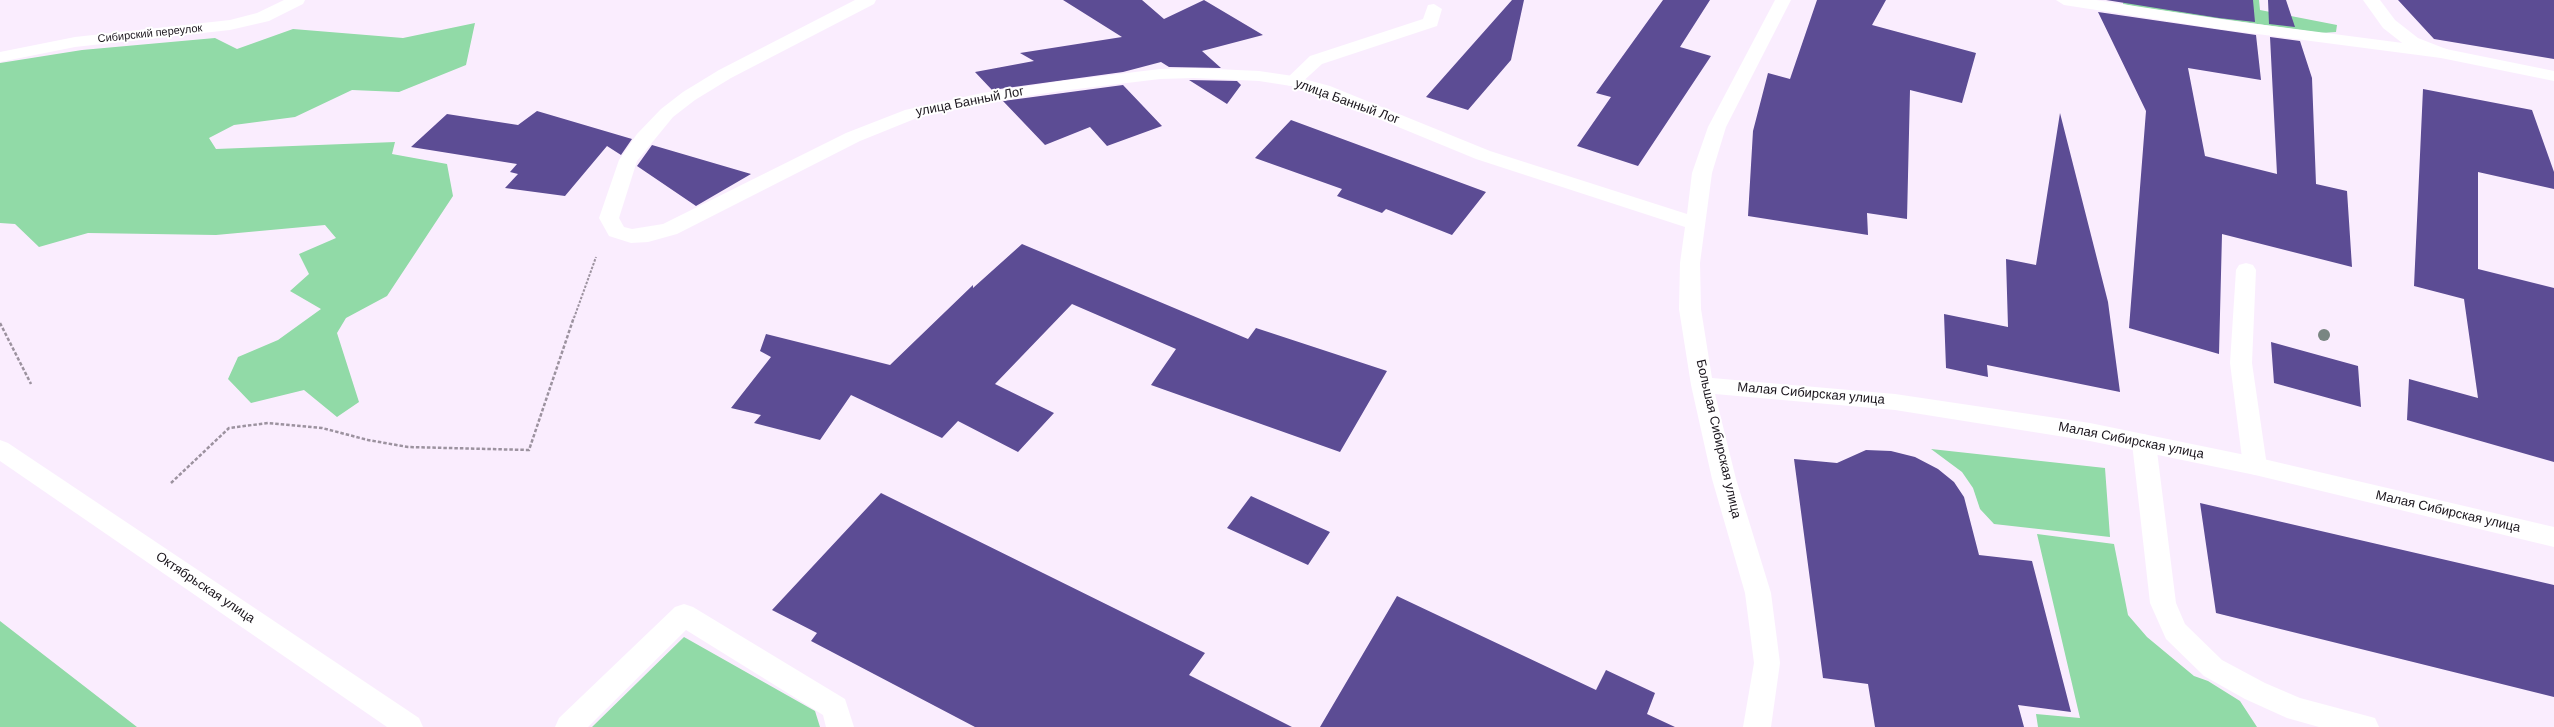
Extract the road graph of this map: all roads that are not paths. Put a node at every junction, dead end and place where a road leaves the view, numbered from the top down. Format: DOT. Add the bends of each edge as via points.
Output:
graph roads {
  1 [pos="297,0"];
  2 [pos="868,0"];
  3 [pos="1783,0"];
  4 [pos="2064,0"];
  5 [pos="2371,0"];
  6 [pos="1434,9"];
  7 [pos="2441,53"];
  8 [pos="0,57"];
  9 [pos="2554,76"];
  10 [pos="1293,81"];
  11 [pos="1694,223"];
  12 [pos="2246,270"];
  13 [pos="1702,385"];
  14 [pos="2144,443"];
  15 [pos="0,449"];
  16 [pos="2255,466"];
  17 [pos="2554,537"];
  18 [pos="410,727"];
  19 [pos="568,727"];
  20 [pos="840,727"];
  21 [pos="1757,727"];
  22 [pos="2365,727"];
  1 -- 8 [label="street, Сибирский переулок" via="263,17 230,25 75,42"];
  2 -- 10 [label="street, улица Банный Лог" via="725,74 667,113 628,160 609,218 616,231 631,236 648,235 670,229 853,136 911,114 942,107 1060,86 1160,74 1232,74"];
  3 -- 11 [label="street, Большая Сибирская улица" via="1717,127 1702,173"];
  4 -- 7 [label="street" via="2219,24"];
  5 -- 7 [label="street" via="2389,24 2412,42"];
  6 -- 10 [label="street" via="1431,22 1316,60"];
  7 -- 9 [label="street"];
  10 -- 11 [label="street, улица Банный Лог" via="1360,104 1483,155"];
  11 -- 13 [label="street, Большая Сибирская улица" via="1690,263 1690,309"];
  12 -- 16 [label="street" via="2241,363"];
  13 -- 14 [label="street, Малая Сибирская улица" via="1895,402 2090,432"];
  13 -- 21 [label="street, Большая Сибирская улица" via="1724,479 1758,593 1767,663"];
  14 -- 16 [label="street, Малая Сибирская улица"];
  14 -- 22 [label="street" via="2163,603 2175,631 2213,668 2255,691 2297,709"];
  15 -- 18 [label="street, Октябрьская улица"];
  16 -- 17 [label="street, Малая Сибирская улица"];
  19 -- 20 [label="street" via="684,615 835,708"];
}
